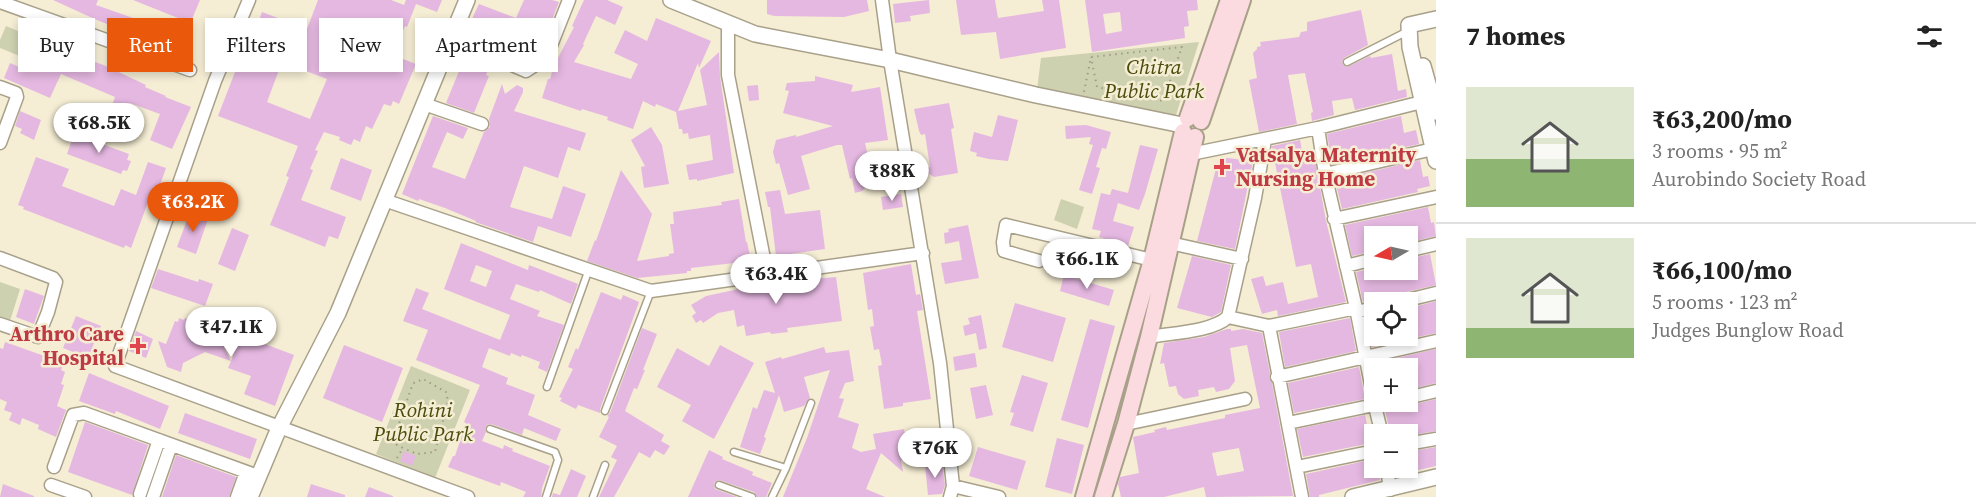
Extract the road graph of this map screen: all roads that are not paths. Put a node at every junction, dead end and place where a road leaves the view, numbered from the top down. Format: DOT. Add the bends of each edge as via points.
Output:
graph roads {
  1 [pos="249,0"];
  2 [pos="467,0"];
  3 [pos="569,0"];
  4 [pos="671,0"];
  5 [pos="882,0"];
  6 [pos="1229,0"];
  7 [pos="1242,0"];
  8 [pos="0,2"];
  9 [pos="460,18"];
  10 [pos="1436,19"];
  11 [pos="728,23"];
  12 [pos="1436,27"];
  13 [pos="558,28"];
  14 [pos="1409,31"];
  15 [pos="107,40"];
  16 [pos="890,60"];
  17 [pos="1347,62"];
  18 [pos="437,72"];
  19 [pos="0,87"];
  20 [pos="1422,102"];
  21 [pos="424,104"];
  22 [pos="1436,112"];
  23 [pos="482,124"];
  24 [pos="1190,126"];
  25 [pos="1318,128"];
  26 [pos="1265,140"];
  27 [pos="0,143"];
  28 [pos="1191,154"];
  29 [pos="1435,155"];
  30 [pos="1325,174"];
  31 [pos="1436,197"];
  32 [pos="384,200"];
  33 [pos="1334,219"];
  34 [pos="1170,243"];
  35 [pos="1436,244"];
  36 [pos="1418,248"];
  37 [pos="923,253"];
  38 [pos="0,258"];
  39 [pos="1242,259"];
  40 [pos="1152,260"];
  41 [pos="1040,261"];
  42 [pos="1364,262"];
  43 [pos="1346,266"];
  44 [pos="589,269"];
  45 [pos="767,274"];
  46 [pos="651,291"];
  47 [pos="1436,293"];
  48 [pos="1418,297"];
  49 [pos="1364,309"];
  50 [pos="1356,310"];
  51 [pos="1228,317"];
  52 [pos="0,324"];
  53 [pos="1269,326"];
  54 [pos="1149,337"];
  55 [pos="1436,341"];
  56 [pos="1364,358"];
  57 [pos="1365,358"];
  58 [pos="1277,377"];
  59 [pos="547,387"];
  60 [pos="1436,391"];
  61 [pos="1418,395"];
  62 [pos="1245,399"];
  63 [pos="811,403"];
  64 [pos="1364,405"];
  65 [pos="605,411"];
  66 [pos="1288,423"];
  67 [pos="1126,424"];
  68 [pos="279,428"];
  69 [pos="490,429"];
  70 [pos="1436,439"];
  71 [pos="1418,442"];
  72 [pos="165,443"];
  73 [pos="734,452"];
  74 [pos="1364,453"];
  75 [pos="605,465"];
  76 [pos="54,467"];
  77 [pos="1297,467"];
  78 [pos="786,468"];
  79 [pos="252,474"];
  80 [pos="1436,477"];
  81 [pos="1388,478"];
  82 [pos="51,484"];
  83 [pos="719,485"];
  84 [pos="1390,490"];
  85 [pos="952,492"];
  86 [pos="146,496"];
  87 [pos="85,497"];
  88 [pos="237,497"];
  89 [pos="250,497"];
  90 [pos="468,497"];
  91 [pos="546,497"];
  92 [pos="592,497"];
  93 [pos="752,497"];
  94 [pos="772,497"];
  95 [pos="999,497"];
  96 [pos="1084,497"];
  97 [pos="1103,497"];
  98 [pos="1302,497"];
  99 [pos="1353,497"];
  1 -- 68 [label="street" via="215,81 115,366"];
  2 -- 9 [label="street"];
  3 -- 13 [label="street"];
  4 -- 11 [label="street"];
  5 -- 16 [label="street"];
  6 -- 24 [label="main road"];
  7 -- 24 [label="main road"];
  8 -- 15 [label="street"];
  10 -- 14 [label="street" via="1409,25"];
  11 -- 16 [label="street" via="755,34"];
  11 -- 45 [label="street" via="728,75"];
  12 -- 22 [label="street" via="1420,32 1419,47"];
  14 -- 17 [label="lane"];
  14 -- 20 [label="street"];
  16 -- 24 [label="street"];
  16 -- 37 [label="street"];
  18 -- 21 [label="street"];
  19 -- 27 [label="street" via="17,96"];
  20 -- 25 [label="street"];
  20 -- 29 [label="street"];
  21 -- 23 [label="street"];
  21 -- 32 [label="street"];
  24 -- 28 [label="main road"];
  24 -- 40 [label="main road"];
  25 -- 26 [label="street"];
  25 -- 30 [label="street"];
  26 -- 28 [label="street"];
  26 -- 39 [label="street"];
  28 -- 34 [label="main road"];
  29 -- 30 [label="street"];
  30 -- 33 [label="street"];
  31 -- 33 [label="street"];
  32 -- 44 [label="street"];
  32 -- 68 [label="street" via="338,313"];
  33 -- 43 [label="street"];
  34 -- 39 [label="street"];
  34 -- 54 [label="main road"];
  35 -- 36 [label="street"];
  37 -- 45 [label="street"];
  37 -- 85 [label="street" via="940,363"];
  38 -- 52 [label="street" via="56,282 38,337"];
  39 -- 51 [label="street"];
  40 -- 41 [label="street" via="1006,225 1004,250"];
  40 -- 96 [label="main road"];
  42 -- 43 [label="street"];
  43 -- 50 [label="street"];
  44 -- 46 [label="street"];
  44 -- 59 [label="lane"];
  45 -- 46 [label="street"];
  46 -- 65 [label="lane"];
  47 -- 48 [label="street"];
  49 -- 50 [label="street"];
  50 -- 53 [label="street"];
  50 -- 57 [label="street"];
  51 -- 53 [label="street"];
  51 -- 54 [label="street" via="1208,327"];
  53 -- 58 [label="street"];
  54 -- 67 [label="main road"];
  55 -- 57 [label="street"];
  56 -- 58 [label="street"];
  58 -- 66 [label="street"];
  60 -- 61 [label="street"];
  62 -- 67 [label="street"];
  63 -- 78 [label="lane"];
  64 -- 66 [label="street"];
  66 -- 77 [label="street"];
  67 -- 97 [label="main road"];
  68 -- 79 [label="street"];
  68 -- 90 [label="street"];
  69 -- 91 [label="lane" via="555,452 558,460"];
  70 -- 71 [label="street"];
  72 -- 76 [label="street" via="84,413 73,415"];
  72 -- 79 [label="street"];
  72 -- 86 [label="street"];
  73 -- 78 [label="lane"];
  74 -- 77 [label="street"];
  75 -- 92 [label="lane"];
  77 -- 98 [label="street"];
  78 -- 94 [label="lane"];
  79 -- 88 [label="street"];
  79 -- 89 [label="street"];
  80 -- 84 [label="street"];
  81 -- 84 [label="street"];
  82 -- 87 [label="street"];
  83 -- 93 [label="lane"];
  84 -- 99 [label="street"];
  85 -- 95 [label="street"];
}
